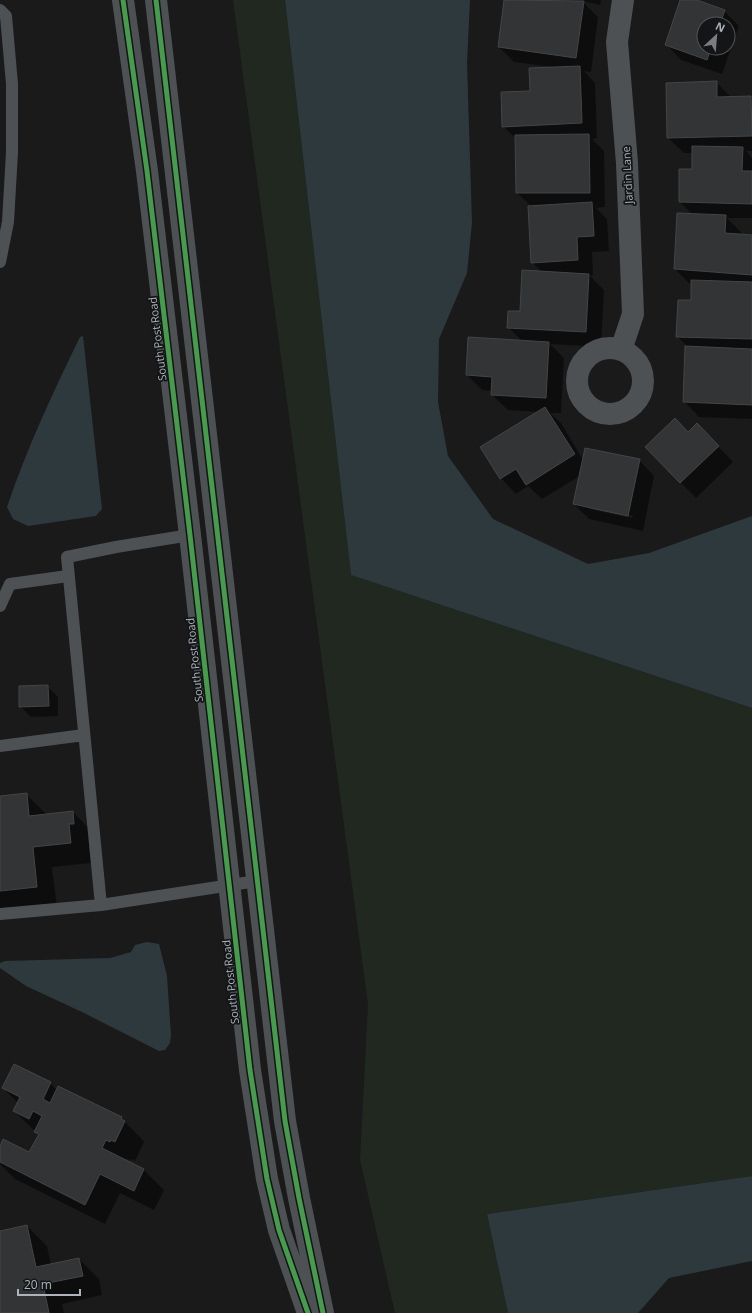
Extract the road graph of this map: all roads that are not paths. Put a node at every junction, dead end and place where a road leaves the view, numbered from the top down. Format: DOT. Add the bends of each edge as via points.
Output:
graph roads {
  1 [pos="123,0"];
  2 [pos="156,0"];
  3 [pos="623,0"];
  4 [pos="0,10"];
  5 [pos="0,262"];
  6 [pos="621,350"];
  7 [pos="190,535"];
  8 [pos="68,576"];
  9 [pos="0,606"];
  10 [pos="84,735"];
  11 [pos="0,746"];
  12 [pos="257,881"];
  13 [pos="229,885"];
  14 [pos="101,905"];
  15 [pos="0,914"];
  16 [pos="308,1313"];
  17 [pos="323,1313"];
  1 -- 7 [label="street, South Post Road" via="147,171"];
  2 -- 12 [label="street"];
  3 -- 6 [label="street, Jardin Lane" via="617,42 627,163 633,314"];
  4 -- 5 [label="lane" via="6,16 12,84 8,222"];
  7 -- 8 [label="lane" via="67,557"];
  7 -- 13 [label="street, South Post Road"];
  8 -- 9 [label="lane" via="10,584"];
  8 -- 10 [label="lane"];
  10 -- 11 [label="lane"];
  10 -- 14 [label="lane"];
  12 -- 13 [label="lane"];
  12 -- 17 [label="street" via="285,1121"];
  13 -- 14 [label="lane"];
  13 -- 16 [label="street, South Post Road" via="250,1070 267,1179 279,1230"];
  14 -- 15 [label="lane"];
}
